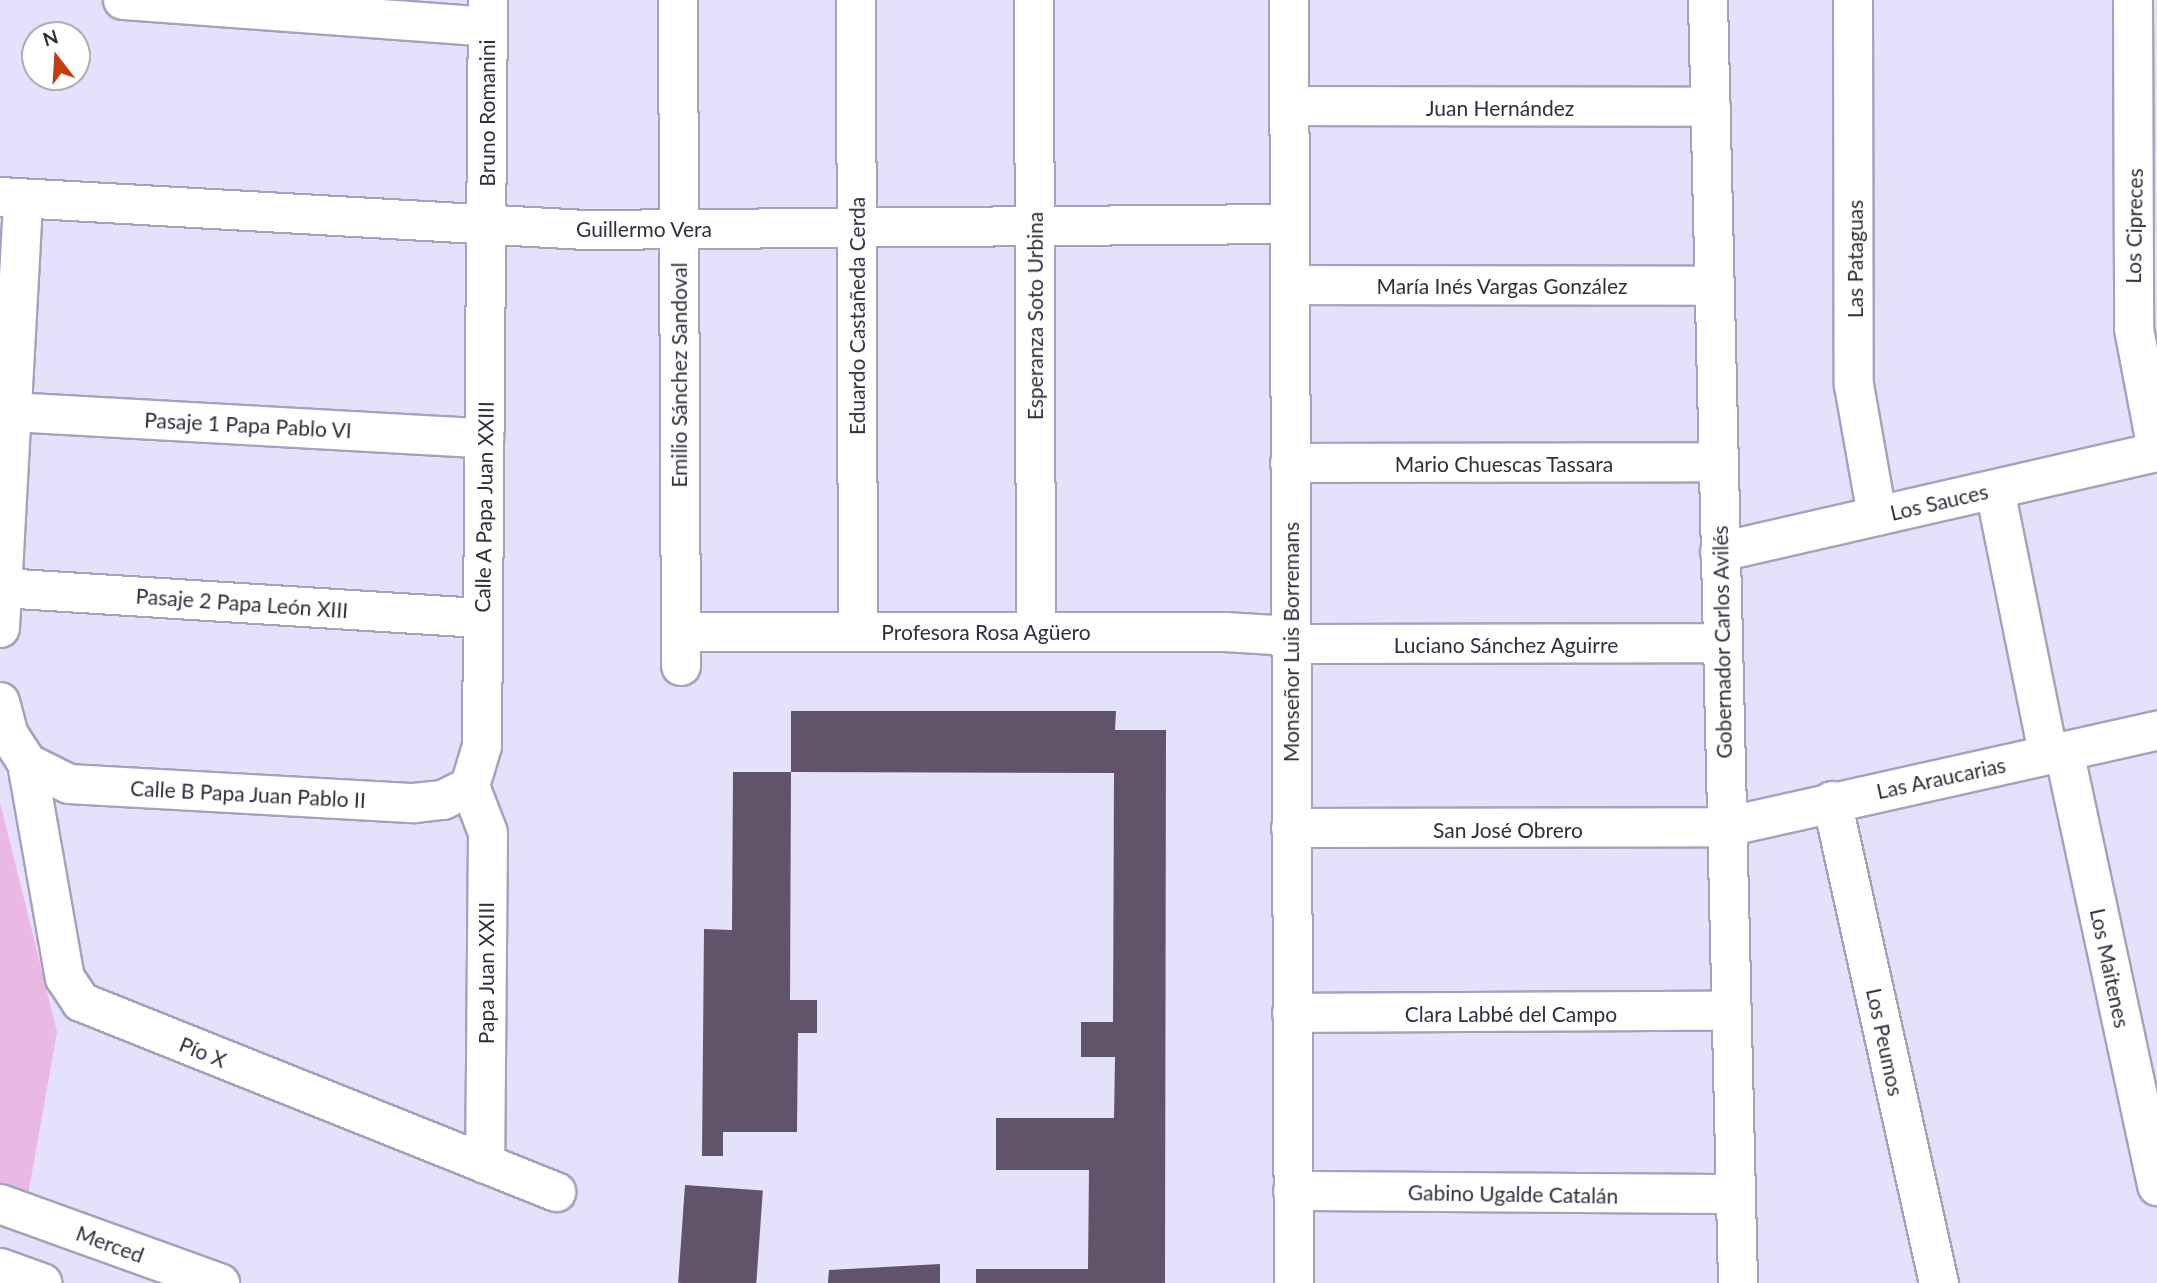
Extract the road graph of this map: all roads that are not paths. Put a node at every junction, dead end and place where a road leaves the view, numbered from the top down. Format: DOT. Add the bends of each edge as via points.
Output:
graph roads {
  1 [pos="123,0"];
  2 [pos="678,0"];
  3 [pos="856,0"];
  4 [pos="1034,0"];
  5 [pos="1289,0"];
  6 [pos="1708,0"];
  7 [pos="1853,0"];
  8 [pos="2133,0"];
  9 [pos="219,4"];
  10 [pos="488,13"];
  11 [pos="1289,106"];
  12 [pos="1711,107"];
  13 [pos="12,198"];
  14 [pos="1290,224"];
  15 [pos="486,226"];
  16 [pos="857,228"];
  17 [pos="1035,228"];
  18 [pos="679,229"];
  19 [pos="1290,285"];
  20 [pos="1714,286"];
  21 [pos="12,412"];
  22 [pos="484,438"];
  23 [pos="2157,451"];
  24 [pos="1718,462"];
  25 [pos="1290,463"];
  26 [pos="1995,490"];
  27 [pos="1877,516"];
  28 [pos="1720,552"];
  29 [pos="2,588"];
  30 [pos="482,618"];
  31 [pos="0,628"];
  32 [pos="858,632"];
  33 [pos="1036,632"];
  34 [pos="1291,636"];
  35 [pos="1722,643"];
  36 [pos="681,649"];
  37 [pos="0,702"];
  38 [pos="2157,730"];
  39 [pos="2056,753"];
  40 [pos="27,763"];
  41 [pos="470,786"];
  42 [pos="1832,802"];
  43 [pos="1726,827"];
  44 [pos="1292,828"];
  45 [pos="1730,1011"];
  46 [pos="1292,1013"];
  47 [pos="485,1164"];
  48 [pos="2157,1186"];
  49 [pos="1293,1191"];
  50 [pos="556,1192"];
  51 [pos="1734,1194"];
  52 [pos="0,1204"];
  53 [pos="0,1268"];
  54 [pos="42,1283"];
  55 [pos="220,1283"];
  56 [pos="1294,1283"];
  57 [pos="1738,1283"];
  58 [pos="1939,1283"];
  1 -- 9 [label="street"];
  2 -- 18 [label="street, Emilio Sánchez Sandoval"];
  3 -- 16 [label="street, Eduardo Castañeda Cerda"];
  4 -- 17 [label="street, Esperanza Soto Urbina"];
  5 -- 11 [label="street, Monseñor Luis Borremans"];
  6 -- 12 [label="street, Gobernador Carlos Avilés"];
  7 -- 27 [label="street, Las Pataguas" via="1854,385"];
  8 -- 23 [label="street, Los Cipreces" via="2134,329"];
  9 -- 10 [label="street"];
  10 -- 15 [label="street, Bruno Romanini"];
  11 -- 12 [label="street, Juan Hernández"];
  11 -- 14 [label="street, Monseñor Luis Borremans"];
  12 -- 20 [label="street, Gobernador Carlos Avilés"];
  13 -- 15 [label="street, Guillermo Vera"];
  13 -- 21 [label="street"];
  14 -- 17 [label="street, Guillermo Vera"];
  14 -- 19 [label="street, Monseñor Luis Borremans"];
  15 -- 18 [label="street, Guillermo Vera"];
  15 -- 22 [label="street, Calle A Papa Juan XXIII"];
  16 -- 17 [label="street, Guillermo Vera"];
  16 -- 18 [label="street, Guillermo Vera"];
  16 -- 32 [label="street, Eduardo Castañeda Cerda"];
  17 -- 33 [label="street, Esperanza Soto Urbina"];
  18 -- 36 [label="street, Emilio Sánchez Sandoval"];
  19 -- 20 [label="street, María Inés Vargas González"];
  19 -- 25 [label="street, Monseñor Luis Borremans"];
  20 -- 24 [label="street, Gobernador Carlos Avilés"];
  21 -- 22 [label="street, Pasaje 1 Papa Pablo VI"];
  21 -- 29 [label="street"];
  22 -- 30 [label="street, Calle A Papa Juan XXIII"];
  23 -- 26 [label="street, Los Sauces"];
  24 -- 25 [label="street, Mario Chuescas Tassara"];
  24 -- 28 [label="street, Gobernador Carlos Avilés"];
  25 -- 34 [label="street, Monseñor Luis Borremans"];
  26 -- 27 [label="street, Los Sauces"];
  26 -- 39 [label="street"];
  27 -- 28 [label="street, Los Sauces"];
  28 -- 35 [label="street, Gobernador Carlos Avilés"];
  29 -- 30 [label="street, Pasaje 2 Papa León XIII"];
  29 -- 31 [label="street"];
  30 -- 41 [label="street, Calle A Papa Juan XXIII" via="482,746"];
  32 -- 33 [label="street, Profesora Rosa Agüero"];
  32 -- 36 [label="street, Profesora Rosa Agüero"];
  33 -- 34 [label="street, Profesora Rosa Agüero"];
  34 -- 35 [label="street, Luciano Sánchez Aguirre" via="1305,644"];
  34 -- 44 [label="street, Monseñor Luis Borremans"];
  35 -- 43 [label="street, Gobernador Carlos Avilés"];
  37 -- 40 [label="street" via="9,735"];
  38 -- 39 [label="street, Las Araucarias"];
  39 -- 42 [label="street, Las Araucarias"];
  39 -- 48 [label="street, Los Maitenes"];
  40 -- 41 [label="street, Calle B Papa Juan Pablo II" via="69,784 400,802 443,800"];
  40 -- 47 [label="street, Pío X" via="65,978 81,1002"];
  41 -- 47 [label="street, Papa Juan XXIII" via="488,833"];
  42 -- 43 [label="street, Las Araucarias"];
  42 -- 58 [label="street, Los Peumos"];
  43 -- 44 [label="street, San José Obrero"];
  43 -- 45 [label="street, Gobernador Carlos Avilés"];
  44 -- 46 [label="street, Monseñor Luis Borremans"];
  45 -- 46 [label="street, Clara Labbé del Campo"];
  45 -- 51 [label="street, Gobernador Carlos Avilés"];
  46 -- 49 [label="street, Monseñor Luis Borremans"];
  47 -- 50 [label="street, Pío X"];
  49 -- 51 [label="street, Gabino Ugalde Catalán"];
  49 -- 56 [label="street, Monseñor Luis Borremans"];
  51 -- 57 [label="street, Gobernador Carlos Avilés"];
  52 -- 55 [label="street, Merced"];
  53 -- 54 [label="street"];
}
